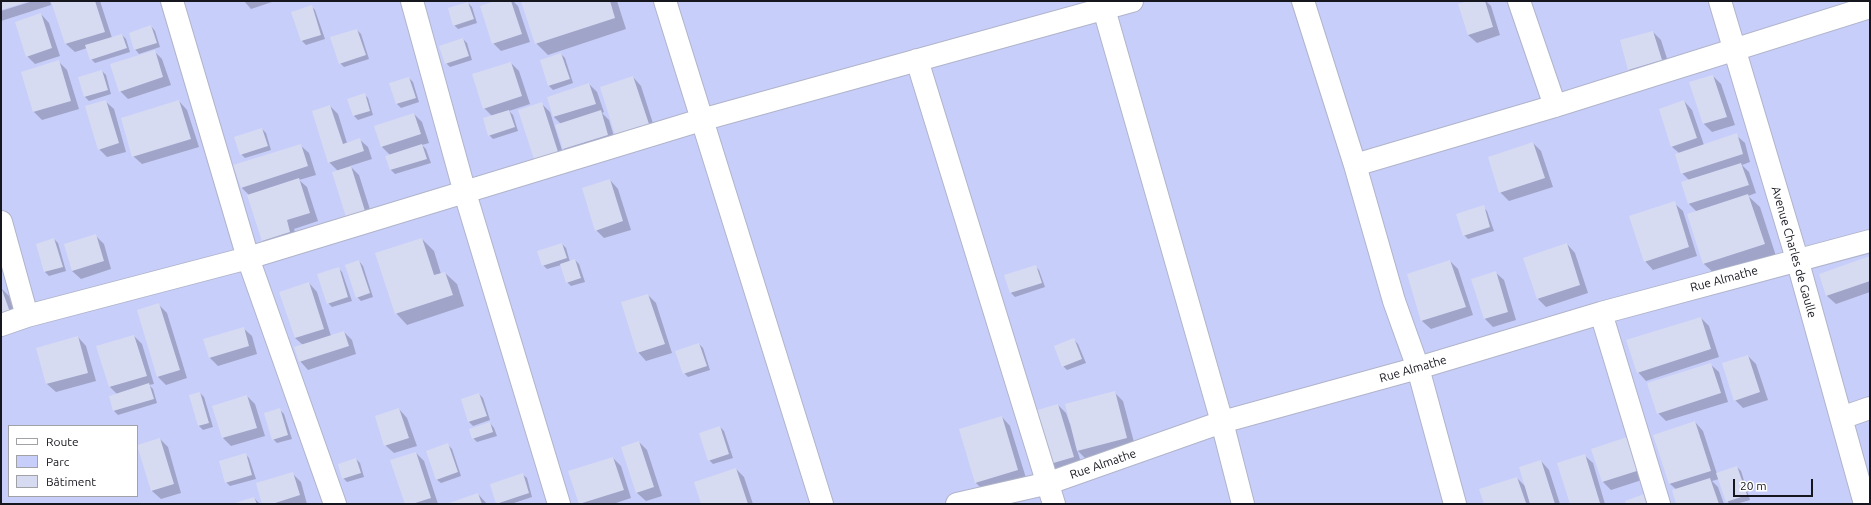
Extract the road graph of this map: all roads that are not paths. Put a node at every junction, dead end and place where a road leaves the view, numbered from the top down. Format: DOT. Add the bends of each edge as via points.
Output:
graph roads {
  1 [pos="172,1"];
  2 [pos="412,1"];
  3 [pos="665,1"];
  4 [pos="1132,1"];
  5 [pos="1303,1"];
  6 [pos="1519,1"];
  7 [pos="1720,1"];
  8 [pos="1870,7"];
  9 [pos="1104,9"];
  10 [pos="1733,49"];
  11 [pos="917,60"];
  12 [pos="1555,106"];
  13 [pos="701,120"];
  14 [pos="1355,165"];
  15 [pos="465,193"];
  16 [pos="1,222"];
  17 [pos="1870,241"];
  18 [pos="248,258"];
  19 [pos="1797,259"];
  20 [pos="1601,312"];
  21 [pos="27,316"];
  22 [pos="1,325"];
  23 [pos="1418,368"];
  24 [pos="1870,408"];
  25 [pos="1841,418"];
  26 [pos="1222,422"];
  27 [pos="1049,483"];
  28 [pos="335,504"];
  29 [pos="559,504"];
  30 [pos="822,504"];
  31 [pos="957,504"];
  32 [pos="1054,504"];
  33 [pos="1243,504"];
  34 [pos="1455,504"];
  35 [pos="1660,504"];
  36 [pos="1865,504"];
  1 -- 18 [label="street"];
  2 -- 15 [label="street"];
  3 -- 13 [label="street"];
  4 -- 9 [label="street"];
  5 -- 14 [label="street"];
  6 -- 12 [label="street"];
  7 -- 10 [label="street, Avenue Charles de Gaulle"];
  8 -- 10 [label="street"];
  9 -- 11 [label="street"];
  9 -- 26 [label="street"];
  10 -- 12 [label="street"];
  10 -- 19 [label="street, Avenue Charles de Gaulle"];
  11 -- 13 [label="street"];
  11 -- 27 [label="street"];
  12 -- 14 [label="street"];
  13 -- 15 [label="street"];
  13 -- 30 [label="street"];
  14 -- 23 [label="street" via="1394,300"];
  15 -- 18 [label="street"];
  15 -- 29 [label="street"];
  16 -- 21 [label="street"];
  17 -- 19 [label="street, Rue Almathe"];
  18 -- 21 [label="street"];
  18 -- 28 [label="street"];
  19 -- 20 [label="street, Rue Almathe"];
  19 -- 25 [label="street, Avenue Charles de Gaulle"];
  20 -- 23 [label="street, Rue Almathe"];
  20 -- 35 [label="street"];
  21 -- 22 [label="street"];
  23 -- 26 [label="street, Rue Almathe"];
  23 -- 34 [label="street"];
  24 -- 25 [label="street"];
  25 -- 36 [label="street, Avenue Charles de Gaulle"];
  26 -- 27 [label="street, Rue Almathe"];
  26 -- 33 [label="street"];
  27 -- 31 [label="street, Rue Almathe"];
  27 -- 32 [label="street"];
}
